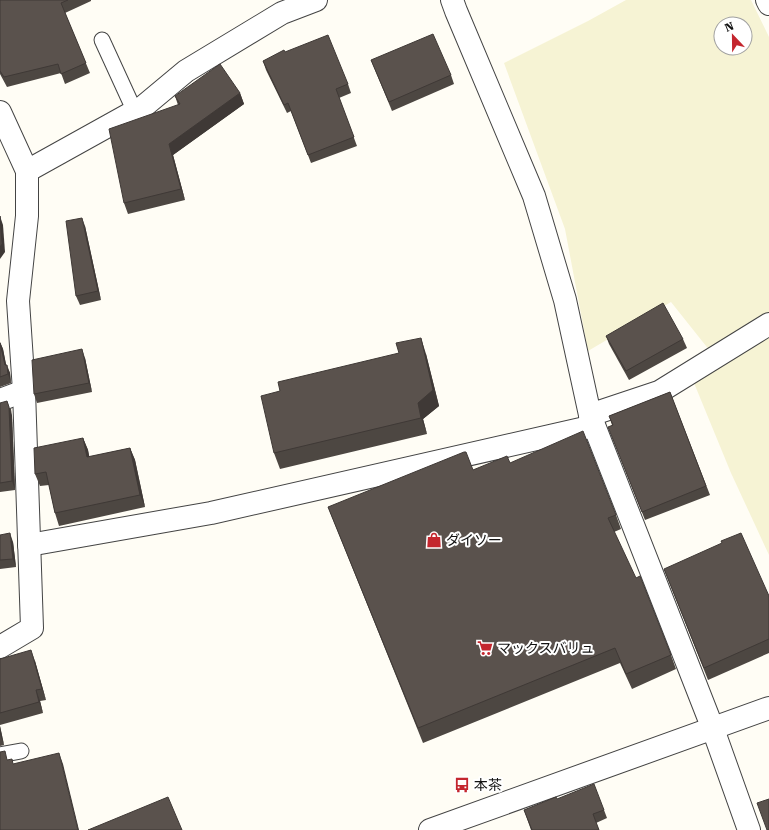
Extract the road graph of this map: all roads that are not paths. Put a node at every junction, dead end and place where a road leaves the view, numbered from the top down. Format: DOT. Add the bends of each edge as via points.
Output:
graph roads {
  1 [pos="316,0"];
  2 [pos="452,0"];
  3 [pos="767,0"];
  4 [pos="769,4"];
  5 [pos="102,40"];
  6 [pos="0,112"];
  7 [pos="135,112"];
  8 [pos="27,171"];
  9 [pos="769,324"];
  10 [pos="24,392"];
  11 [pos="0,400"];
  12 [pos="592,420"];
  13 [pos="29,545"];
  14 [pos="0,647"];
  15 [pos="769,708"];
  16 [pos="713,729"];
  17 [pos="21,751"];
  18 [pos="0,755"];
  19 [pos="430,830"];
  20 [pos="749,830"];
  1 -- 7 [label="street" via="282,13 186,71"];
  2 -- 12 [label="street" via="534,196 565,300"];
  3 -- 4 [label="street"];
  5 -- 7 [label="lane"];
  6 -- 8 [label="street"];
  7 -- 8 [label="street"];
  8 -- 10 [label="street" via="27,216 18,301"];
  9 -- 12 [label="street" via="659,392"];
  10 -- 11 [label="street"];
  10 -- 13 [label="street"];
  12 -- 13 [label="street" via="211,513"];
  12 -- 16 [label="street"];
  13 -- 14 [label="street" via="32,628"];
  15 -- 16 [label="street"];
  16 -- 19 [label="street"];
  16 -- 20 [label="street"];
  17 -- 18 [label="lane"];
}
